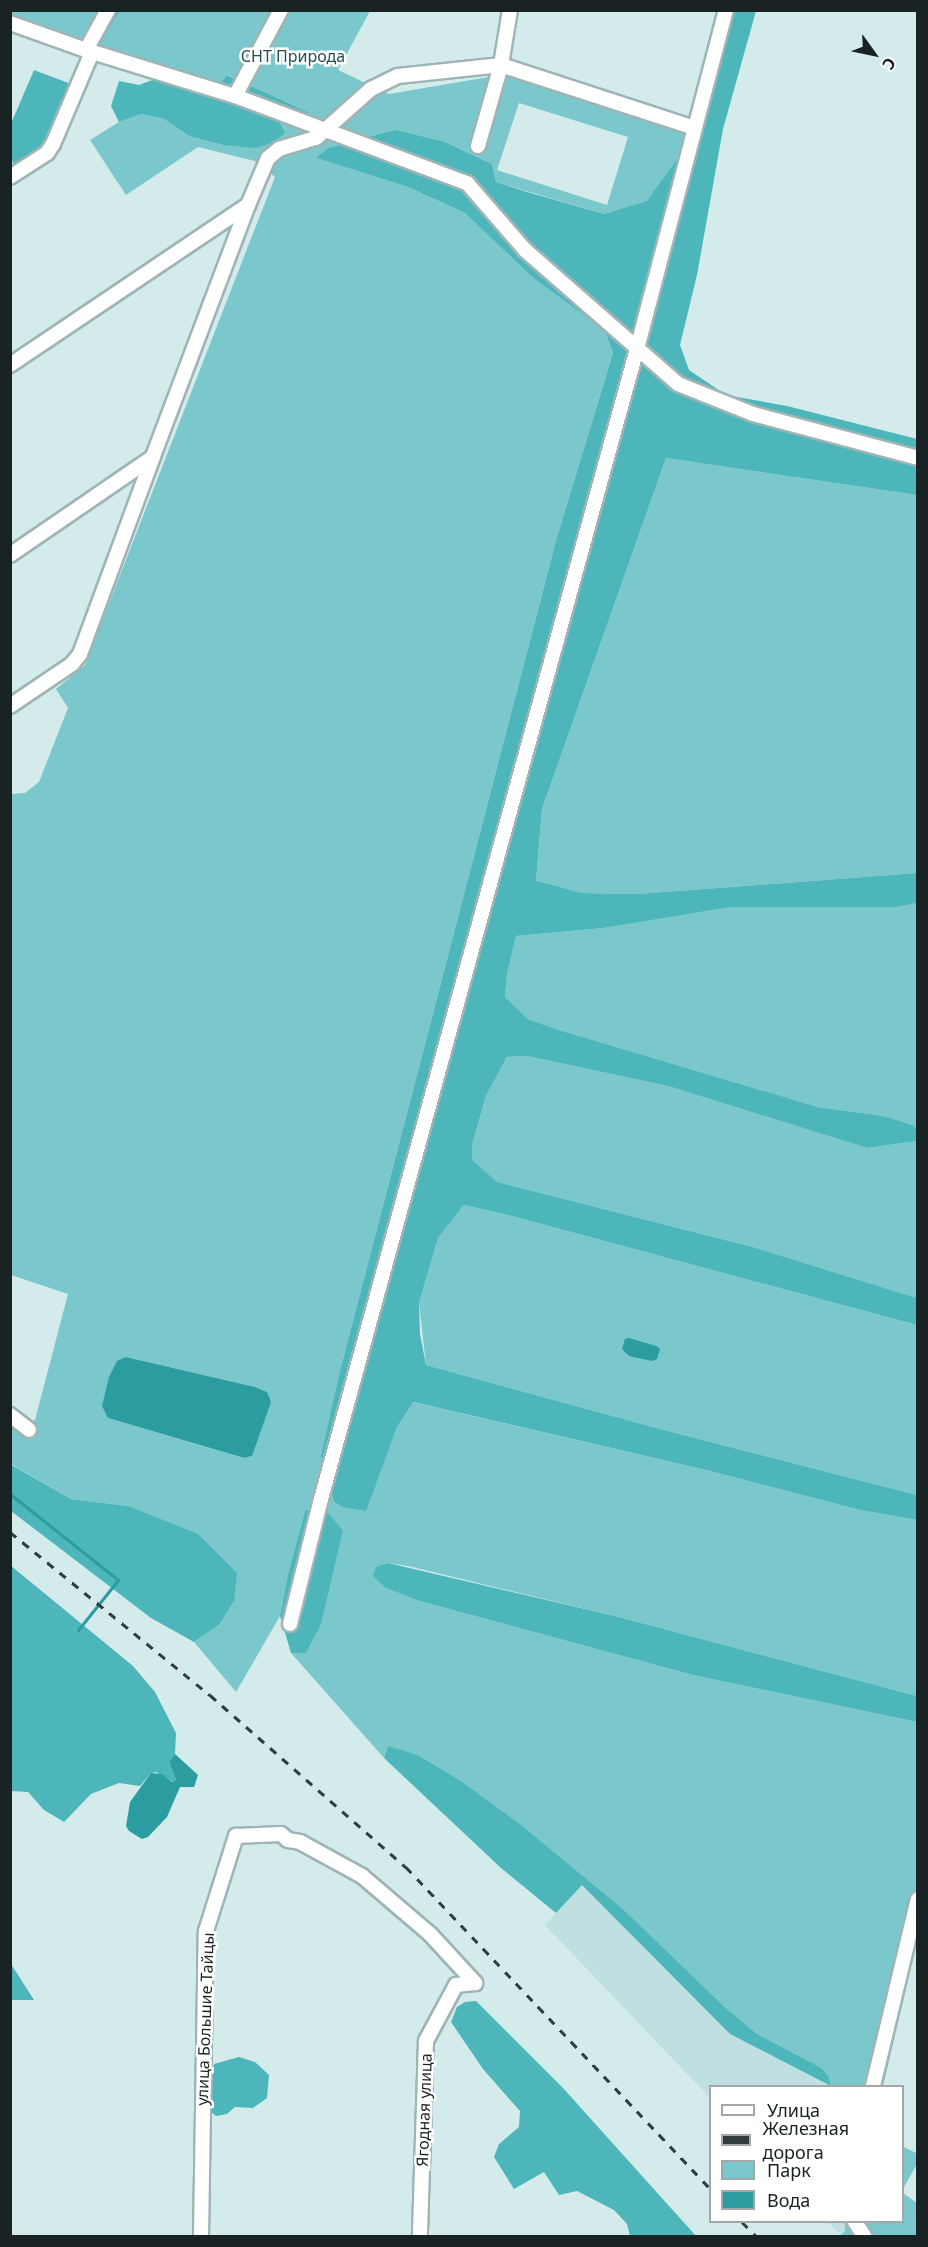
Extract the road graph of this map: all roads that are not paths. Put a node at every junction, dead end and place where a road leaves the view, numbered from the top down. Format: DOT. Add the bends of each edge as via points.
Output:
graph roads {
  1 [pos="108,10"];
  2 [pos="281,10"];
  3 [pos="510,10"];
  4 [pos="726,10"];
  5 [pos="10,23"];
  6 [pos="89,51"];
  7 [pos="501,65"];
  8 [pos="235,96"];
  9 [pos="695,128"];
  10 [pos="325,132"];
  11 [pos="478,146"];
  12 [pos="10,177"];
  13 [pos="248,206"];
  14 [pos="637,349"];
  15 [pos="10,365"];
  16 [pos="153,457"];
  17 [pos="918,458"];
  18 [pos="10,555"];
  19 [pos="10,706"];
  20 [pos="10,1415"];
  21 [pos="29,1430"];
  22 [pos="290,1624"];
  23 [pos="362,1876"];
  24 [pos="918,1899"];
  25 [pos="873,2085"];
  26 [pos="856,2223"];
  27 [pos="201,2236"];
  28 [pos="420,2236"];
  29 [pos="864,2236"];
  1 -- 6 [label="street"];
  2 -- 8 [label="street"];
  3 -- 7 [label="street"];
  4 -- 9 [label="street"];
  5 -- 6 [label="street"];
  6 -- 8 [label="street"];
  6 -- 12 [label="street" via="53,144 47,153"];
  7 -- 9 [label="street"];
  7 -- 10 [label="street" via="398,76 380,83 356,101"];
  7 -- 11 [label="street"];
  8 -- 10 [label="street"];
  9 -- 14 [label="street"];
  10 -- 13 [label="street" via="279,149 268,158"];
  10 -- 14 [label="street" via="467,183 525,250"];
  13 -- 15 [label="street"];
  13 -- 16 [label="street"];
  14 -- 17 [label="street" via="678,384 713,400"];
  14 -- 22 [label="street"];
  16 -- 18 [label="street"];
  16 -- 19 [label="street" via="85,641 72,664"];
  20 -- 21 [label="street"];
  23 -- 27 [label="street, улица Большие Тайцы" via="281,1834 236,1836 206,1931"];
  23 -- 28 [label="street, Ягодная улица" via="414,1918 475,1983 456,1985 426,2042"];
  24 -- 25 [label="street"];
  26 -- 29 [label="street"];
}
